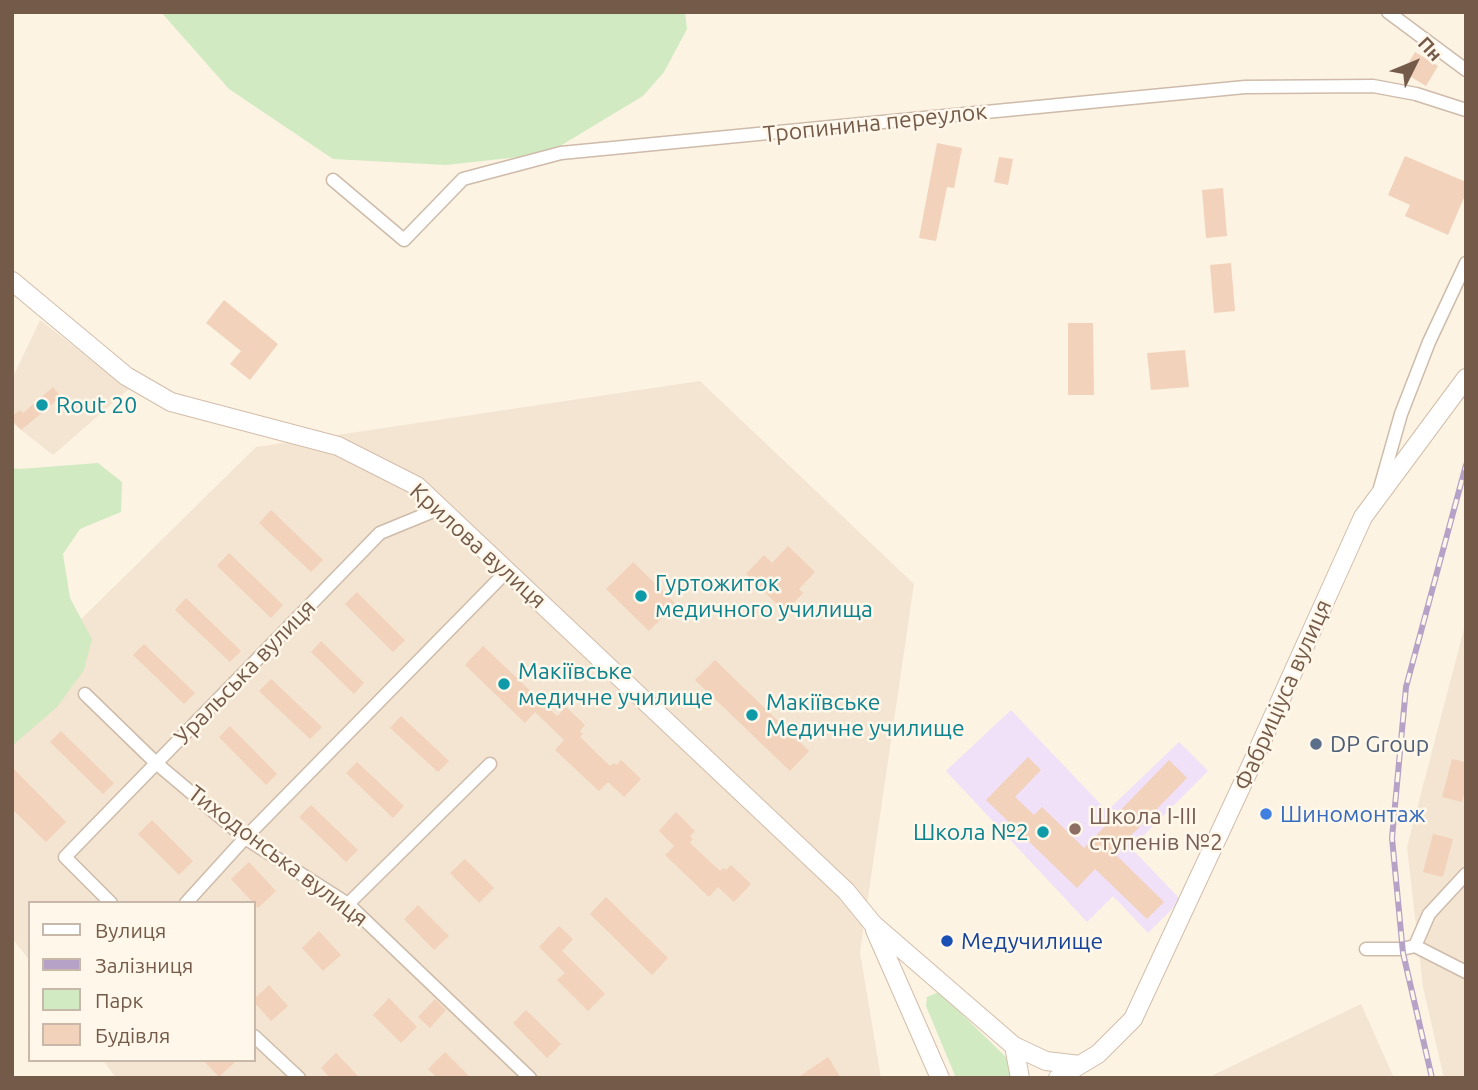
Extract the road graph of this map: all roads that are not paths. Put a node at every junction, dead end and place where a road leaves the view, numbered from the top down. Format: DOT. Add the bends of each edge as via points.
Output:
graph roads {
  1 [pos="1388,12"];
  2 [pos="1466,70"];
  3 [pos="1466,110"];
  4 [pos="333,180"];
  5 [pos="1466,263"];
  6 [pos="12,281"];
  7 [pos="1466,378"];
  8 [pos="1377,499"];
  9 [pos="441,508"];
  10 [pos="507,571"];
  11 [pos="85,694"];
  12 [pos="156,763"];
  13 [pos="490,764"];
  14 [pos="245,838"];
  15 [pos="1466,874"];
  16 [pos="109,901"];
  17 [pos="188,901"];
  18 [pos="348,904"];
  19 [pos="873,924"];
  20 [pos="1415,946"];
  21 [pos="1366,949"];
  22 [pos="1466,972"];
  23 [pos="936,980"];
  24 [pos="907,999"];
  25 [pos="256,1039"];
  26 [pos="1014,1046"];
  27 [pos="1080,1065"];
  28 [pos="299,1078"];
  29 [pos="530,1078"];
  30 [pos="940,1078"];
  31 [pos="1020,1078"];
  32 [pos="1058,1078"];
  1 -- 2 [label="street"];
  3 -- 4 [label="street, Тропинина переулок" via="1373,86 1245,87 561,153 463,179 404,240"];
  5 -- 8 [label="street" via="1406,402"];
  6 -- 9 [label="main road, Крилова вулиця" via="126,376 171,402 338,446 417,486"];
  7 -- 8 [label="main road, Фабриціуса вулиця"];
  8 -- 27 [label="main road, Фабриціуса вулиця" via="1363,517 1133,1019"];
  9 -- 10 [label="main road, Крилова вулиця"];
  9 -- 12 [label="street, Уральська вулиця" via="380,533"];
  10 -- 14 [label="street"];
  10 -- 19 [label="main road, Крилова вулиця" via="846,891"];
  11 -- 12 [label="street, Тиходонська вулиця"];
  12 -- 14 [label="street, Тиходонська вулиця"];
  12 -- 16 [label="street, Уральська вулиця" via="65,857"];
  13 -- 18 [label="street"];
  14 -- 17 [label="street"];
  14 -- 18 [label="street, Тиходонська вулиця"];
  15 -- 20 [label="street" via="1429,914"];
  18 -- 29 [label="street, Тиходонська вулиця"];
  19 -- 23 [label="main road"];
  19 -- 24 [label="main road"];
  20 -- 21 [label="street"];
  20 -- 22 [label="street"];
  23 -- 24 [label="main road" via="925,980"];
  23 -- 26 [label="main road"];
  24 -- 30 [label="main road"];
  25 -- 28 [label="street"];
  26 -- 27 [label="main road" via="1046,1060"];
  26 -- 31 [label="main road"];
  27 -- 32 [label="main road, Фабриціуса вулиця"];
}
